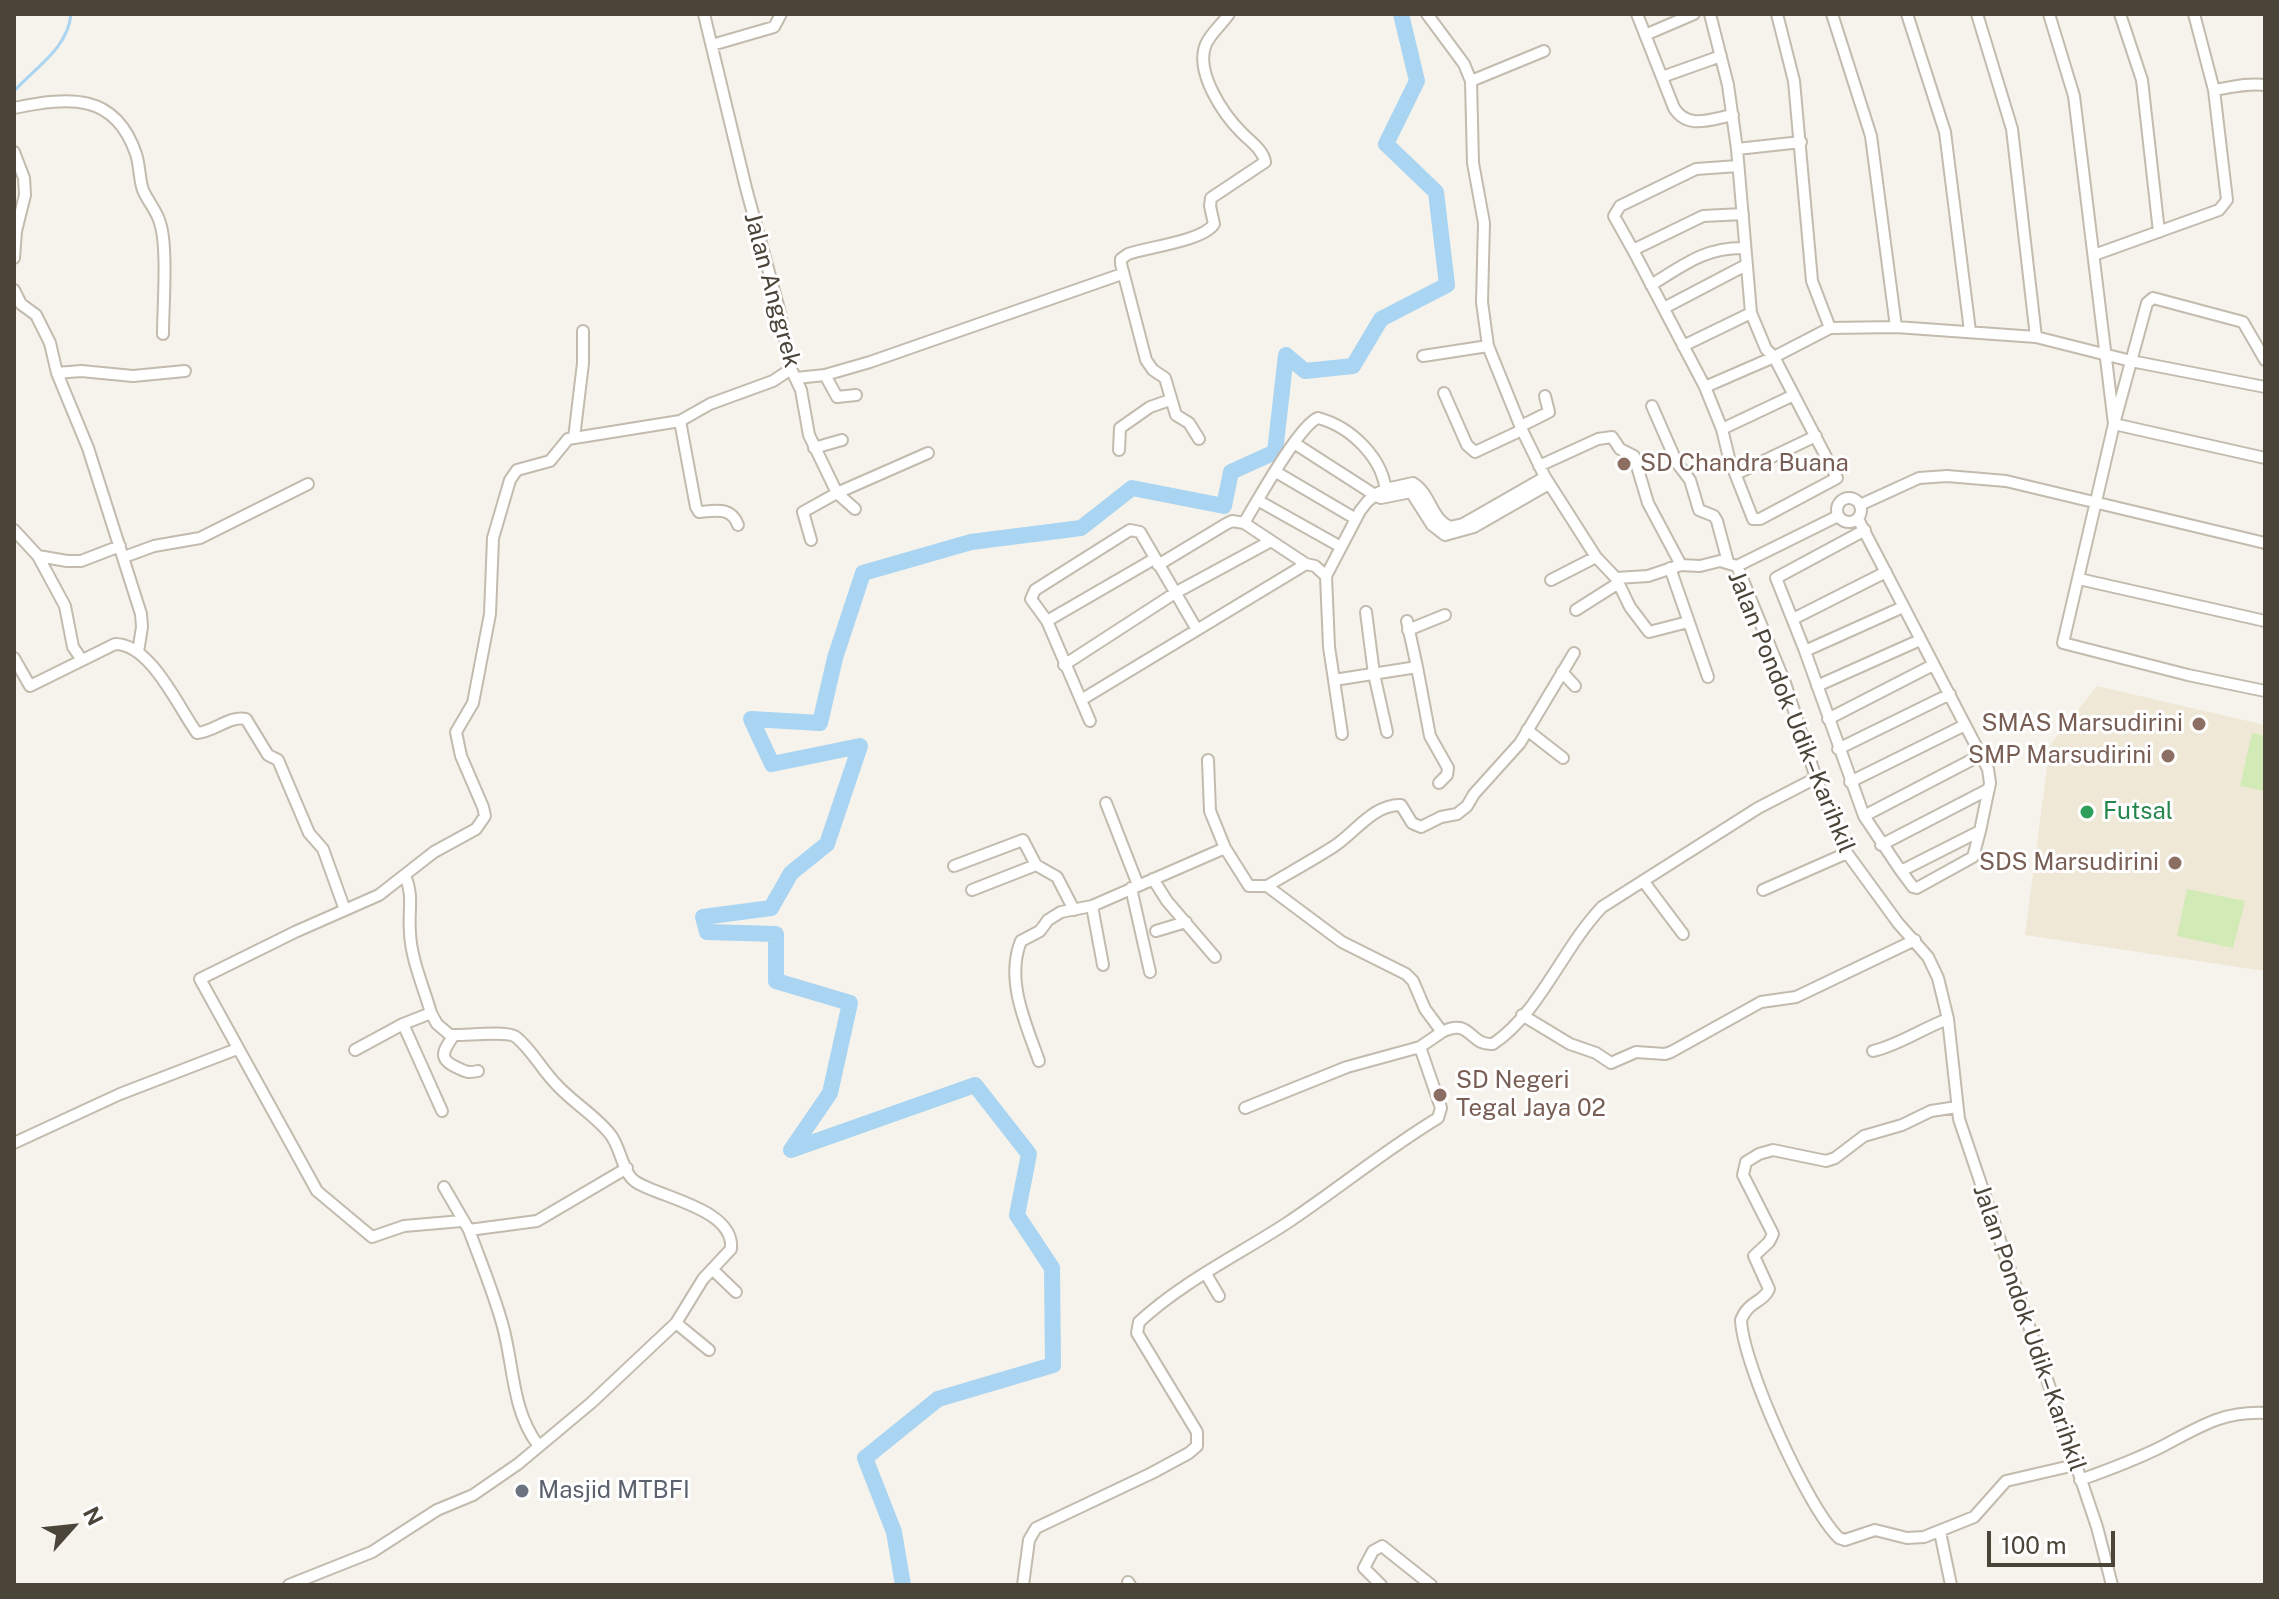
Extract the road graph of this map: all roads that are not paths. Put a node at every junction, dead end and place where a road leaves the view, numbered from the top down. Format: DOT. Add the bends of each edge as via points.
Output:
graph roads {
  1 [pos="704,14"];
  2 [pos="781,14"];
  3 [pos="1229,14"];
  4 [pos="1427,14"];
  5 [pos="1637,14"];
  6 [pos="1694,14"];
  7 [pos="1710,14"];
  8 [pos="1777,14"];
  9 [pos="1832,14"];
  10 [pos="1907,14"];
  11 [pos="1977,14"];
  12 [pos="2049,14"];
  13 [pos="2120,14"];
  14 [pos="2194,14"];
  15 [pos="1645,35"];
  16 [pos="712,45"];
  17 [pos="1544,51"];
  18 [pos="1721,56"];
  19 [pos="1662,77"];
  20 [pos="1471,81"];
  21 [pos="2265,85"];
  22 [pos="2214,90"];
  23 [pos="14,108"];
  24 [pos="1733,115"];
  25 [pos="1801,142"];
  26 [pos="1737,149"];
  27 [pos="14,152"];
  28 [pos="1738,166"];
  29 [pos="1743,214"];
  30 [pos="2159,232"];
  31 [pos="1745,248"];
  32 [pos="1633,250"];
  33 [pos="2094,255"];
  34 [pos="14,258"];
  35 [pos="1746,265"];
  36 [pos="1122,274"];
  37 [pos="1651,285"];
  38 [pos="14,290"];
  39 [pos="1664,308"];
  40 [pos="1751,313"];
  41 [pos="1896,327"];
  42 [pos="1830,328"];
  43 [pos="583,331"];
  44 [pos="1970,331"];
  45 [pos="163,334"];
  46 [pos="2036,337"];
  47 [pos="1488,346"];
  48 [pos="1683,346"];
  49 [pos="2105,354"];
  50 [pos="1423,356"];
  51 [pos="1774,357"];
  52 [pos="2265,360"];
  53 [pos="2131,361"];
  54 [pos="185,371"];
  55 [pos="57,373"];
  56 [pos="793,374"];
  57 [pos="825,375"];
  58 [pos="1705,387"];
  59 [pos="2265,387"];
  60 [pos="1444,393"];
  61 [pos="856,395"];
  62 [pos="1794,395"];
  63 [pos="1545,396"];
  64 [pos="1170,400"];
  65 [pos="1652,406"];
  66 [pos="680,421"];
  67 [pos="2114,424"];
  68 [pos="1521,428"];
  69 [pos="1722,429"];
  70 [pos="1816,436"];
  71 [pos="574,438"];
  72 [pos="1199,439"];
  73 [pos="842,440"];
  74 [pos="1294,443"];
  75 [pos="814,448"];
  76 [pos="1119,450"];
  77 [pos="928,453"];
  78 [pos="2265,458"];
  79 [pos="1539,466"];
  80 [pos="1276,472"];
  81 [pos="1736,474"];
  82 [pos="1837,478"];
  83 [pos="1547,480"];
  84 [pos="308,484"];
  85 [pos="837,493"];
  86 [pos="1382,494"];
  87 [pos="1847,498"];
  88 [pos="1259,501"];
  89 [pos="2096,501"];
  90 [pos="1860,505"];
  91 [pos="855,509"];
  92 [pos="1838,516"];
  93 [pos="1356,519"];
  94 [pos="1858,519"];
  95 [pos="1244,523"];
  96 [pos="738,525"];
  97 [pos="14,530"];
  98 [pos="1865,530"];
  99 [pos="811,540"];
  100 [pos="1271,541"];
  101 [pos="2265,543"];
  102 [pos="1341,547"];
  103 [pos="122,552"];
  104 [pos="38,556"];
  105 [pos="1596,557"];
  106 [pos="1156,562"];
  107 [pos="1306,564"];
  108 [pos="1733,564"];
  109 [pos="1681,565"];
  110 [pos="1670,568"];
  111 [pos="1886,572"];
  112 [pos="1326,576"];
  113 [pos="2079,579"];
  114 [pos="1551,580"];
  115 [pos="1617,581"];
  116 [pos="1175,593"];
  117 [pos="1903,607"];
  118 [pos="1576,610"];
  119 [pos="1366,612"];
  120 [pos="1445,615"];
  121 [pos="1793,619"];
  122 [pos="1047,621"];
  123 [pos="2265,621"];
  124 [pos="1688,622"];
  125 [pos="1196,628"];
  126 [pos="1920,640"];
  127 [pos="1805,651"];
  128 [pos="138,652"];
  129 [pos="1574,653"];
  130 [pos="14,658"];
  131 [pos="82,660"];
  132 [pos="1064,665"];
  133 [pos="1933,665"];
  134 [pos="1417,667"];
  135 [pos="1562,672"];
  136 [pos="1374,674"];
  137 [pos="1708,677"];
  138 [pos="1334,680"];
  139 [pos="1575,686"];
  140 [pos="1817,686"];
  141 [pos="2265,691"];
  142 [pos="1950,694"];
  143 [pos="1081,700"];
  144 [pos="1828,719"];
  145 [pos="1090,721"];
  146 [pos="1965,725"];
  147 [pos="1527,730"];
  148 [pos="1387,732"];
  149 [pos="1342,734"];
  150 [pos="1838,749"];
  151 [pos="1981,755"];
  152 [pos="1563,758"];
  153 [pos="1208,760"];
  154 [pos="1816,778"];
  155 [pos="1850,782"];
  156 [pos="1439,783"];
  157 [pos="1989,789"];
  158 [pos="1106,803"];
  159 [pos="1864,816"];
  160 [pos="1980,831"];
  161 [pos="1881,845"];
  162 [pos="1225,848"];
  163 [pos="1847,853"];
  164 [pos="1036,865"];
  165 [pos="954,866"];
  166 [pos="1901,871"];
  167 [pos="405,876"];
  168 [pos="1153,879"];
  169 [pos="1644,882"];
  170 [pos="1135,886"];
  171 [pos="1267,886"];
  172 [pos="972,890"];
  173 [pos="1763,890"];
  174 [pos="1092,906"];
  175 [pos="345,910"];
  176 [pos="1074,910"];
  177 [pos="1186,922"];
  178 [pos="1156,931"];
  179 [pos="1683,934"];
  180 [pos="1915,940"];
  181 [pos="1215,957"];
  182 [pos="1103,965"];
  183 [pos="1150,972"];
  184 [pos="431,1013"];
  185 [pos="1522,1015"];
  186 [pos="1948,1019"];
  187 [pos="403,1024"];
  188 [pos="1442,1032"];
  189 [pos="454,1035"];
  190 [pos="1420,1047"];
  191 [pos="237,1049"];
  192 [pos="355,1050"];
  193 [pos="1873,1051"];
  194 [pos="1039,1061"];
  195 [pos="478,1071"];
  196 [pos="1957,1107"];
  197 [pos="1245,1108"];
  198 [pos="442,1111"];
  199 [pos="14,1143"];
  200 [pos="627,1168"];
  201 [pos="444,1187"];
  202 [pos="466,1225"];
  203 [pos="712,1269"];
  204 [pos="1206,1274"];
  205 [pos="736,1292"];
  206 [pos="1219,1296"];
  207 [pos="676,1323"];
  208 [pos="709,1350"];
  209 [pos="2265,1413"];
  210 [pos="538,1445"];
  211 [pos="2075,1465"];
  212 [pos="2080,1480"];
  213 [pos="1940,1532"];
  214 [pos="289,1585"];
  215 [pos="1023,1585"];
  216 [pos="1381,1585"];
  217 [pos="1431,1585"];
  218 [pos="1951,1585"];
  219 [pos="2112,1585"];
  1 -- 16 [label="street, Jalan Anggrek"];
  2 -- 16 [label="street" via="774,27"];
  3 -- 36 [label="street" via="1204,49 1207,78 1225,113 1265,162 1211,198 1211,230 1124,255"];
  4 -- 20 [label="street"];
  5 -- 15 [label="street"];
  6 -- 15 [label="street"];
  7 -- 18 [label="street"];
  8 -- 25 [label="street" via="1792,69"];
  9 -- 41 [label="street" via="1871,136"];
  10 -- 44 [label="street" via="1945,132"];
  11 -- 46 [label="street" via="2012,129"];
  12 -- 33 [label="street" via="2074,96"];
  13 -- 30 [label="street" via="2142,80"];
  14 -- 22 [label="street"];
  15 -- 19 [label="street"];
  16 -- 56 [label="street, Jalan Anggrek"];
  17 -- 20 [label="street"];
  18 -- 19 [label="street"];
  18 -- 24 [label="street"];
  19 -- 24 [label="street" via="1674,108 1685,120"];
  20 -- 47 [label="street"];
  21 -- 22 [label="street"];
  22 -- 30 [label="street" via="2225,206"];
  23 -- 45 [label="street" via="91,104 108,110 119,122 162,229"];
  24 -- 26 [label="street"];
  25 -- 26 [label="street"];
  25 -- 42 [label="street" via="1812,281"];
  26 -- 28 [label="street"];
  27 -- 34 [label="street" via="25,185"];
  28 -- 29 [label="street"];
  28 -- 32 [label="street" via="1696,169 1617,209 1614,216"];
  29 -- 31 [label="street"];
  29 -- 32 [label="street" via="1699,217"];
  30 -- 33 [label="street"];
  31 -- 35 [label="street"];
  31 -- 37 [label="street" via="1709,251"];
  32 -- 37 [label="street"];
  33 -- 49 [label="street"];
  35 -- 39 [label="street"];
  35 -- 40 [label="street"];
  36 -- 57 [label="street"];
  36 -- 64 [label="street" via="1144,354 1165,378"];
  37 -- 39 [label="street"];
  38 -- 55 [label="street" via="39,319"];
  39 -- 48 [label="street"];
  40 -- 48 [label="street"];
  40 -- 51 [label="street"];
  41 -- 42 [label="street"];
  41 -- 44 [label="street"];
  42 -- 51 [label="street"];
  43 -- 71 [label="street"];
  44 -- 46 [label="street"];
  46 -- 49 [label="street"];
  47 -- 50 [label="street"];
  47 -- 68 [label="street"];
  48 -- 58 [label="street"];
  49 -- 53 [label="street"];
  49 -- 67 [label="street"];
  51 -- 58 [label="street"];
  51 -- 62 [label="street"];
  52 -- 53 [label="street" via="2243,322 2153,298 2147,303"];
  53 -- 59 [label="street"];
  53 -- 67 [label="street"];
  54 -- 55 [label="street" via="133,376"];
  55 -- 103 [label="street"];
  56 -- 57 [label="street"];
  56 -- 66 [label="street" via="710,404"];
  56 -- 75 [label="street, Jalan Anggrek"];
  57 -- 61 [label="street" via="837,397"];
  58 -- 69 [label="street"];
  60 -- 68 [label="street" via="1475,452"];
  62 -- 69 [label="street"];
  62 -- 70 [label="street"];
  63 -- 68 [label="street" via="1549,412"];
  64 -- 72 [label="street" via="1176,415"];
  64 -- 76 [label="street" via="1120,428"];
  65 -- 108 [label="street" via="1690,480 1699,510 1714,516"];
  66 -- 71 [label="street"];
  66 -- 96 [label="street" via="696,507 699,512 727,511"];
  67 -- 78 [label="street"];
  67 -- 89 [label="street"];
  68 -- 79 [label="street"];
  69 -- 81 [label="street"];
  70 -- 81 [label="street"];
  70 -- 82 [label="street"];
  71 -- 167 [label="street" via="562,443 550,461 513,474 493,538 488,626 473,703 456,732 485,816 476,829"];
  73 -- 75 [label="street"];
  74 -- 80 [label="street"];
  74 -- 86 [label="street"];
  74 -- 86 [label="street" via="1312,420 1325,420 1370,453 1378,464"];
  75 -- 85 [label="street, Jalan Anggrek"];
  77 -- 85 [label="street"];
  79 -- 83 [label="street"];
  79 -- 109 [label="street" via="1612,437 1634,456 1648,503"];
  80 -- 88 [label="street"];
  80 -- 93 [label="street"];
  81 -- 82 [label="street" via="1755,520"];
  82 -- 87 [label="street"];
  83 -- 86 [label="street" via="1474,527 1445,535 1411,492"];
  83 -- 105 [label="street"];
  84 -- 103 [label="street" via="200,538"];
  85 -- 91 [label="street"];
  85 -- 99 [label="street" via="803,512"];
  86 -- 93 [label="street" via="1367,502"];
  87 -- 90 [label="street"];
  87 -- 92 [label="street" via="1838,505"];
  88 -- 95 [label="street"];
  88 -- 102 [label="street"];
  89 -- 90 [label="street" via="2017,482 1947,476 1910,481"];
  89 -- 101 [label="street"];
  89 -- 113 [label="street"];
  90 -- 94 [label="street"];
  92 -- 94 [label="street" via="1847,523"];
  92 -- 108 [label="street"];
  93 -- 102 [label="street"];
  94 -- 98 [label="street"];
  95 -- 100 [label="street"];
  95 -- 106 [label="street" via="1226,524"];
  97 -- 104 [label="street"];
  98 -- 111 [label="street"];
  98 -- 121 [label="street" via="1777,576"];
  100 -- 107 [label="street"];
  100 -- 116 [label="street"];
  102 -- 112 [label="street"];
  103 -- 104 [label="street" via="81,561"];
  103 -- 128 [label="street" via="143,621"];
  104 -- 131 [label="street" via="65,606 73,647"];
  105 -- 114 [label="street"];
  105 -- 115 [label="street"];
  106 -- 116 [label="street"];
  106 -- 122 [label="street"];
  106 -- 122 [label="street" via="1140,532 1130,530 1032,594"];
  107 -- 112 [label="street"];
  107 -- 125 [label="street"];
  108 -- 109 [label="street, Jalan Pondok Udik–Karihkil"];
  108 -- 154 [label="street, Jalan Pondok Udik–Karihkil" via="1785,683"];
  109 -- 110 [label="street, Jalan Pondok Udik–Karihkil"];
  110 -- 115 [label="street, Jalan Pondok Udik–Karihkil"];
  110 -- 124 [label="street"];
  111 -- 117 [label="street"];
  111 -- 121 [label="street"];
  112 -- 138 [label="street"];
  113 -- 123 [label="street"];
  113 -- 141 [label="street" via="2063,643"];
  115 -- 118 [label="street"];
  115 -- 124 [label="street" via="1649,632"];
  116 -- 125 [label="street"];
  116 -- 132 [label="street"];
  117 -- 126 [label="street"];
  117 -- 127 [label="street"];
  119 -- 136 [label="street"];
  120 -- 134 [label="street" via="1407,626"];
  121 -- 127 [label="street"];
  122 -- 132 [label="street"];
  124 -- 137 [label="street"];
  125 -- 143 [label="street"];
  126 -- 133 [label="street"];
  126 -- 140 [label="street"];
  127 -- 140 [label="street"];
  128 -- 131 [label="street" via="115,644"];
  128 -- 175 [label="street" via="197,733 246,719 266,753 278,760 309,833 323,849"];
  129 -- 135 [label="street"];
  130 -- 131 [label="street" via="30,686"];
  132 -- 143 [label="street"];
  133 -- 142 [label="street"];
  133 -- 144 [label="street"];
  134 -- 136 [label="street"];
  134 -- 156 [label="street" via="1430,736 1448,768"];
  135 -- 139 [label="street"];
  135 -- 147 [label="street"];
  136 -- 138 [label="street"];
  136 -- 148 [label="street"];
  138 -- 149 [label="street"];
  140 -- 144 [label="street"];
  142 -- 146 [label="street"];
  142 -- 150 [label="street"];
  143 -- 145 [label="street"];
  144 -- 150 [label="street"];
  146 -- 151 [label="street"];
  146 -- 155 [label="street"];
  147 -- 152 [label="street"];
  147 -- 171 [label="street" via="1457,814 1421,827 1401,805 1392,805"];
  150 -- 155 [label="street"];
  151 -- 157 [label="street"];
  151 -- 159 [label="street"];
  153 -- 162 [label="street" via="1210,811"];
  154 -- 163 [label="street, Jalan Pondok Udik–Karihkil"];
  154 -- 169 [label="street" via="1758,808"];
  155 -- 159 [label="street"];
  157 -- 160 [label="street"];
  157 -- 161 [label="street"];
  158 -- 170 [label="street"];
  159 -- 161 [label="street"];
  160 -- 166 [label="street"];
  160 -- 166 [label="street" via="1973,857 1917,888"];
  161 -- 166 [label="street"];
  162 -- 168 [label="street"];
  162 -- 171 [label="street" via="1249,886"];
  163 -- 173 [label="street"];
  163 -- 180 [label="street, Jalan Pondok Udik–Karihkil"];
  164 -- 165 [label="street" via="1023,840"];
  164 -- 172 [label="street"];
  164 -- 176 [label="street" via="1057,877"];
  167 -- 175 [label="street"];
  167 -- 184 [label="street" via="411,889 410,935"];
  168 -- 170 [label="street"];
  168 -- 177 [label="street"];
  169 -- 179 [label="street"];
  169 -- 185 [label="street" via="1591,918"];
  170 -- 174 [label="street"];
  170 -- 183 [label="street"];
  171 -- 188 [label="street" via="1342,942 1406,974"];
  174 -- 176 [label="street"];
  174 -- 182 [label="street"];
  175 -- 191 [label="street" via="200,979"];
  176 -- 194 [label="street" via="1055,915 1019,943 1019,1005"];
  177 -- 178 [label="street"];
  177 -- 181 [label="street"];
  180 -- 185 [label="street" via="1796,997 1761,1002 1665,1054 1636,1052 1611,1063"];
  180 -- 186 [label="street, Jalan Pondok Udik–Karihkil" via="1933,968"];
  184 -- 187 [label="street"];
  184 -- 189 [label="street"];
  185 -- 188 [label="street" via="1488,1045 1461,1027"];
  186 -- 193 [label="street"];
  186 -- 196 [label="street, Jalan Pondok Udik–Karihkil"];
  187 -- 192 [label="street"];
  187 -- 198 [label="street"];
  188 -- 190 [label="street"];
  189 -- 195 [label="street" via="445,1060 468,1073"];
  189 -- 200 [label="street" via="517,1038 554,1083 609,1133"];
  190 -- 197 [label="street" via="1347,1067"];
  190 -- 204 [label="street" via="1441,1108 1438,1118"];
  191 -- 199 [label="street"];
  191 -- 202 [label="street" via="317,1191 372,1237 404,1226"];
  196 -- 211 [label="street, Jalan Pondok Udik–Karihkil"];
  196 -- 213 [label="street" via="1864,1136 1826,1161 1773,1150 1753,1157 1742,1169 1773,1234 1754,1256 1769,1289 1749,1305 1741,1327 1793,1465 1839,1538 1875,1530 1914,1539"];
  200 -- 202 [label="street" via="537,1221"];
  200 -- 203 [label="street" via="635,1181 712,1215 732,1244"];
  201 -- 202 [label="street"];
  202 -- 210 [label="street" via="502,1321 519,1413"];
  203 -- 205 [label="street"];
  203 -- 207 [label="street"];
  204 -- 206 [label="street"];
  204 -- 215 [label="street" via="1139,1322 1137,1333 1197,1432 1195,1449 1036,1528 1029,1540"];
  207 -- 208 [label="street"];
  207 -- 210 [label="street"];
  209 -- 212 [label="street" via="2225,1415"];
  210 -- 214 [label="street" via="473,1495 437,1510 393,1540"];
  211 -- 212 [label="street, Jalan Pondok Udik–Karihkil"];
  211 -- 213 [label="street" via="2006,1481 1974,1517"];
  212 -- 219 [label="street, Jalan Pondok Udik–Karihkil"];
  213 -- 218 [label="street"];
  216 -- 217 [label="street" via="1364,1568 1382,1546"];
}
